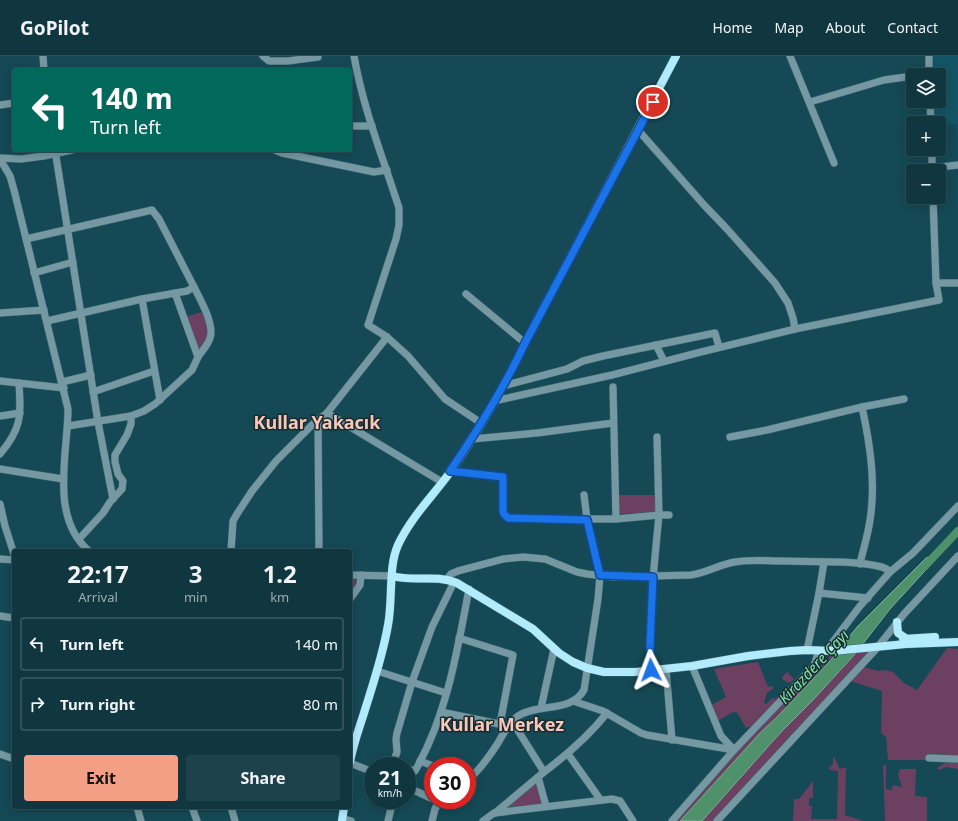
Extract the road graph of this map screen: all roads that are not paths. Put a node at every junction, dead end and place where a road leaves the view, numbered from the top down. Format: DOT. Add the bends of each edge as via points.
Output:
graph roads {
  1 [pos="43,56"];
  2 [pos="262,56"];
  3 [pos="354,56"];
  4 [pos="676,56"];
  5 [pos="790,56"];
  6 [pos="929,56"];
  7 [pos="318,57"];
  8 [pos="44,68"];
  9 [pos="929,68"];
  10 [pos="906,77"];
  11 [pos="810,102"];
  12 [pos="12,103"];
  13 [pos="0,105"];
  14 [pos="352,126"];
  15 [pos="372,126"];
  16 [pos="638,130"];
  17 [pos="56,152"];
  18 [pos="278,152"];
  19 [pos="0,159"];
  20 [pos="834,163"];
  21 [pos="958,165"];
  22 [pos="946,167"];
  23 [pos="387,170"];
  24 [pos="933,204"];
  25 [pos="68,229"];
  26 [pos="26,239"];
  27 [pos="73,262"];
  28 [pos="34,273"];
  29 [pos="936,283"];
  30 [pos="958,283"];
  31 [pos="194,287"];
  32 [pos="176,293"];
  33 [pos="466,294"];
  34 [pos="142,299"];
  35 [pos="44,310"];
  36 [pos="0,313"];
  37 [pos="81,313"];
  38 [pos="47,321"];
  39 [pos="795,329"];
  40 [pos="387,337"];
  41 [pos="525,343"];
  42 [pos="656,345"];
  43 [pos="719,347"];
  44 [pos="198,356"];
  45 [pos="664,361"];
  46 [pos="154,371"];
  47 [pos="91,375"];
  48 [pos="0,381"];
  49 [pos="19,383"];
  50 [pos="63,385"];
  51 [pos="503,386"];
  52 [pos="613,387"];
  53 [pos="94,392"];
  54 [pos="904,399"];
  55 [pos="160,400"];
  56 [pos="494,401"];
  57 [pos="862,407"];
  58 [pos="20,413"];
  59 [pos="327,413"];
  60 [pos="0,416"];
  61 [pos="130,416"];
  62 [pos="318,420"];
  63 [pos="98,422"];
  64 [pos="481,423"];
  65 [pos="613,423"];
  66 [pos="68,426"];
  67 [pos="657,437"];
  68 [pos="730,437"];
  69 [pos="472,439"];
  70 [pos="0,454"];
  71 [pos="0,469"];
  72 [pos="450,471"];
  73 [pos="63,479"];
  74 [pos="442,482"];
  75 [pos="584,495"];
  76 [pos="113,499"];
  77 [pos="0,504"];
  78 [pos="958,506"];
  79 [pos="659,515"];
  80 [pos="669,515"];
  81 [pos="616,519"];
  82 [pos="587,520"];
  83 [pos="79,539"];
  84 [pos="12,549"];
  85 [pos="87,549"];
  86 [pos="231,549"];
  87 [pos="319,549"];
  88 [pos="958,556"];
  89 [pos="0,559"];
  90 [pos="12,560"];
  91 [pos="824,562"];
  92 [pos="860,564"];
  93 [pos="890,572"];
  94 [pos="352,575"];
  95 [pos="361,575"];
  96 [pos="600,575"];
  97 [pos="392,576"];
  98 [pos="653,577"];
  99 [pos="451,580"];
  100 [pos="468,589"];
  101 [pos="819,594"];
  102 [pos="352,597"];
  103 [pos="868,598"];
  104 [pos="0,616"];
  105 [pos="12,618"];
  106 [pos="897,622"];
  107 [pos="459,638"];
  108 [pos="958,638"];
  109 [pos="907,639"];
  110 [pos="958,642"];
  111 [pos="875,646"];
  112 [pos="833,648"];
  113 [pos="554,649"];
  114 [pos="807,650"];
  115 [pos="819,650"];
  116 [pos="692,666"];
  117 [pos="587,668"];
  118 [pos="666,669"];
  119 [pos="651,670"];
  120 [pos="377,671"];
  121 [pos="412,682"];
  122 [pos="446,693"];
  123 [pos="574,701"];
  124 [pos="541,708"];
  125 [pos="441,712"];
  126 [pos="607,713"];
  127 [pos="510,723"];
  128 [pos="500,724"];
  129 [pos="354,734"];
  130 [pos="672,740"];
  131 [pos="352,748"];
  132 [pos="734,750"];
  133 [pos="0,754"];
  134 [pos="568,754"];
  135 [pos="395,757"];
  136 [pos="12,758"];
  137 [pos="929,758"];
  138 [pos="958,759"];
  139 [pos="420,761"];
  140 [pos="424,763"];
  141 [pos="352,764"];
  142 [pos="364,768"];
  143 [pos="416,769"];
  144 [pos="476,772"];
  145 [pos="541,775"];
  146 [pos="600,800"];
  147 [pos="546,806"];
  148 [pos="138,809"];
  149 [pos="193,809"];
  150 [pos="232,809"];
  151 [pos="344,809"];
  152 [pos="391,809"];
  153 [pos="435,809"];
  154 [pos="494,813"];
  155 [pos="345,820"];
  156 [pos="141,821"];
  157 [pos="197,821"];
  158 [pos="235,821"];
  159 [pos="388,821"];
  160 [pos="432,821"];
  161 [pos="483,821"];
  162 [pos="633,821"];
  163 [pos="672,821"];
  164 [pos="717,821"];
  1 -- 8 [label="street"];
  2 -- 7 [label="street" via="269,61"];
  3 -- 15 [label="street"];
  4 -- 16 [label="main road"];
  5 -- 11 [label="street"];
  6 -- 9 [label="street"];
  10 -- 11 [label="street" via="884,80"];
  11 -- 20 [label="street"];
  12 -- 13 [label="street"];
  14 -- 15 [label="street"];
  15 -- 23 [label="street"];
  16 -- 39 [label="street" via="775,283 788,303"];
  16 -- 41 [label="main road"];
  17 -- 19 [label="street" via="21,159"];
  17 -- 25 [label="street"];
  18 -- 23 [label="street" via="374,172"];
  19 -- 26 [label="street" via="10,176"];
  21 -- 22 [label="street"];
  23 -- 40 [label="street" via="399,208 399,224 368,325"];
  24 -- 29 [label="street"];
  25 -- 26 [label="street"];
  25 -- 27 [label="street"];
  25 -- 31 [label="street" via="152,210"];
  26 -- 28 [label="street"];
  27 -- 28 [label="street"];
  27 -- 37 [label="street"];
  28 -- 35 [label="street"];
  29 -- 30 [label="street"];
  29 -- 39 [label="street" via="939,300"];
  31 -- 32 [label="street"];
  31 -- 44 [label="street" via="210,324 211,336"];
  32 -- 34 [label="street"];
  32 -- 44 [label="street"];
  33 -- 41 [label="street"];
  34 -- 37 [label="street"];
  34 -- 46 [label="street"];
  35 -- 36 [label="street"];
  35 -- 38 [label="street"];
  37 -- 38 [label="street"];
  37 -- 47 [label="street"];
  38 -- 50 [label="street"];
  39 -- 43 [label="street"];
  40 -- 59 [label="street"];
  40 -- 64 [label="street" via="408,356 445,399"];
  41 -- 51 [label="main road"];
  42 -- 43 [label="street" via="714,333"];
  42 -- 45 [label="street"];
  42 -- 51 [label="street" via="596,358 567,369"];
  43 -- 45 [label="street"];
  44 -- 55 [label="street" via="192,370"];
  45 -- 56 [label="street"];
  46 -- 53 [label="street"];
  46 -- 55 [label="street"];
  47 -- 50 [label="street"];
  47 -- 53 [label="street"];
  48 -- 49 [label="street"];
  49 -- 50 [label="street"];
  49 -- 58 [label="street"];
  50 -- 66 [label="street" via="68,409"];
  51 -- 56 [label="main road"];
  52 -- 65 [label="street"];
  53 -- 63 [label="street"];
  54 -- 57 [label="street"];
  55 -- 61 [label="street" via="144,411"];
  56 -- 64 [label="main road"];
  57 -- 68 [label="street"];
  57 -- 92 [label="street" via="871,452 872,491 870,520"];
  58 -- 60 [label="street"];
  58 -- 70 [label="street" via="16,431"];
  59 -- 62 [label="street"];
  59 -- 74 [label="street"];
  61 -- 63 [label="street"];
  61 -- 76 [label="street" via="131,424 115,455 122,489"];
  62 -- 86 [label="street" via="276,461 252,491 232,526"];
  62 -- 87 [label="street"];
  63 -- 66 [label="street"];
  63 -- 76 [label="street"];
  64 -- 69 [label="main road"];
  65 -- 69 [label="street"];
  65 -- 81 [label="street"];
  66 -- 73 [label="street"];
  67 -- 79 [label="street"];
  69 -- 72 [label="main road"];
  71 -- 73 [label="street"];
  72 -- 74 [label="main road"];
  72 -- 82 [label="street" via="503,477 503,511 508,518"];
  73 -- 83 [label="street" via="70,522"];
  74 -- 97 [label="main road" via="403,534 395,553"];
  75 -- 82 [label="street"];
  76 -- 83 [label="street"];
  77 -- 84 [label="street"];
  78 -- 93 [label="street" via="913,553"];
  79 -- 80 [label="street"];
  79 -- 81 [label="street"];
  79 -- 98 [label="street"];
  81 -- 82 [label="street"];
  82 -- 96 [label="street"];
  83 -- 85 [label="street"];
  88 -- 106 [label="street"];
  89 -- 90 [label="street"];
  91 -- 92 [label="street"];
  91 -- 98 [label="street" via="742,561 721,565 697,575"];
  91 -- 101 [label="street"];
  92 -- 93 [label="street" via="883,568"];
  93 -- 103 [label="street"];
  94 -- 95 [label="street"];
  95 -- 97 [label="street"];
  95 -- 102 [label="street" via="360,585"];
  96 -- 98 [label="street"];
  96 -- 99 [label="street" via="582,573 545,559 523,556 458,571 451,574"];
  96 -- 117 [label="street"];
  97 -- 99 [label="main road"];
  97 -- 120 [label="main road" via="388,626"];
  98 -- 119 [label="street"];
  99 -- 100 [label="main road"];
  99 -- 121 [label="street"];
  100 -- 107 [label="street"];
  100 -- 113 [label="main road" via="533,629"];
  101 -- 103 [label="street"];
  101 -- 114 [label="street"];
  103 -- 112 [label="street"];
  104 -- 105 [label="street"];
  106 -- 109 [label="main road" via="898,633"];
  106 -- 111 [label="street"];
  107 -- 122 [label="street"];
  107 -- 128 [label="street" via="513,655"];
  108 -- 109 [label="main road"];
  109 -- 111 [label="main road"];
  110 -- 111 [label="main road"];
  111 -- 112 [label="main road"];
  111 -- 164 [label="street"];
  112 -- 115 [label="main road"];
  113 -- 117 [label="main road"];
  113 -- 124 [label="street"];
  114 -- 115 [label="main road"];
  114 -- 116 [label="main road" via="762,654"];
  115 -- 132 [label="street" via="814,666"];
  116 -- 118 [label="main road"];
  116 -- 132 [label="street" via="722,736"];
  117 -- 119 [label="main road" via="616,673"];
  117 -- 123 [label="street" via="584,690"];
  118 -- 119 [label="main road"];
  118 -- 130 [label="street"];
  120 -- 121 [label="street"];
  120 -- 129 [label="main road"];
  121 -- 122 [label="street"];
  121 -- 135 [label="street" via="397,733"];
  122 -- 125 [label="street"];
  123 -- 124 [label="street"];
  123 -- 126 [label="street"];
  124 -- 127 [label="street" via="526,712"];
  125 -- 128 [label="street"];
  125 -- 139 [label="street"];
  126 -- 130 [label="street" via="641,733"];
  126 -- 134 [label="street"];
  127 -- 128 [label="street"];
  127 -- 144 [label="street"];
  127 -- 145 [label="street"];
  129 -- 131 [label="main road"];
  130 -- 132 [label="street"];
  132 -- 163 [label="street"];
  133 -- 136 [label="street"];
  134 -- 145 [label="street"];
  134 -- 146 [label="street"];
  137 -- 138 [label="street"];
  139 -- 140 [label="street"];
  139 -- 143 [label="street"];
  141 -- 142 [label="street"];
  145 -- 147 [label="street"];
  145 -- 154 [label="street"];
  146 -- 147 [label="street"];
  146 -- 162 [label="street" via="620,801"];
  147 -- 154 [label="street"];
  148 -- 156 [label="street"];
  149 -- 157 [label="street"];
  150 -- 158 [label="street"];
  151 -- 155 [label="main road"];
  152 -- 159 [label="street"];
  153 -- 160 [label="street"];
  154 -- 161 [label="street"];
}
